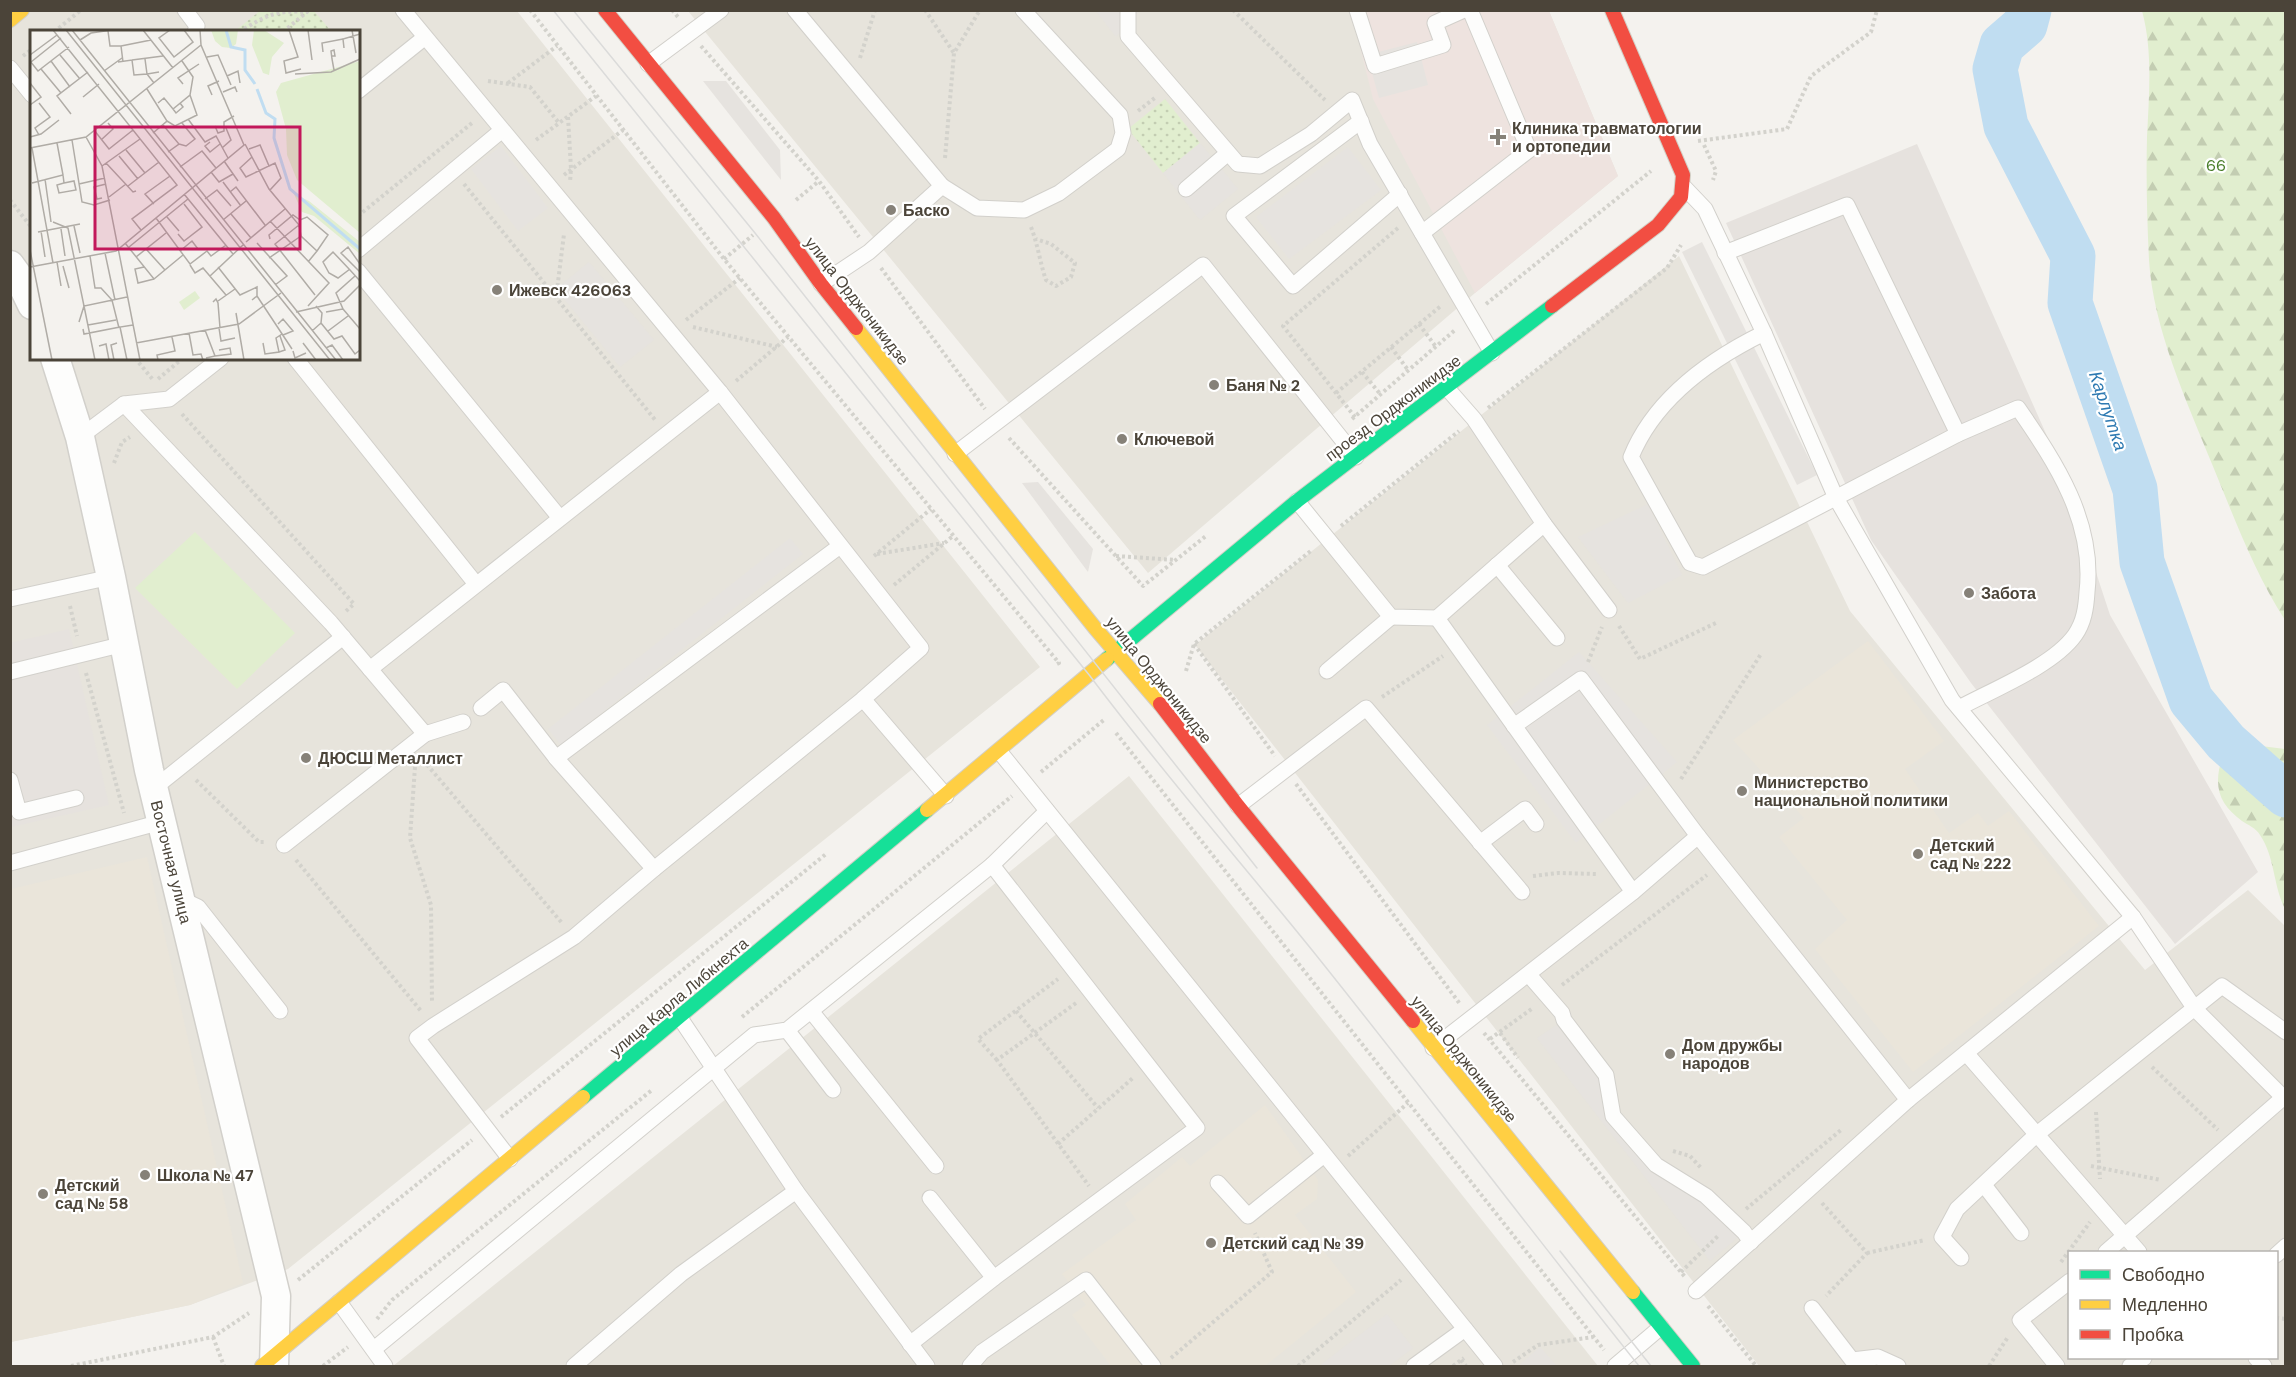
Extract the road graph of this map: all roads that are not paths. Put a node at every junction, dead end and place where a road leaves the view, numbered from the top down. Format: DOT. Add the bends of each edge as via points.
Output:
graph roads {
  1 [pos="22,10"];
  2 [pos="185,10"];
  3 [pos="403,10"];
  4 [pos="605,10"];
  5 [pos="721,10"];
  6 [pos="795,10"];
  7 [pos="1023,10"];
  8 [pos="1357,10"];
  9 [pos="1464,10"];
  10 [pos="1470,10"];
  11 [pos="1612,10"];
  12 [pos="1128,11"];
  13 [pos="10,20"];
  14 [pos="196,30"];
  15 [pos="424,38"];
  16 [pos="648,64"];
  17 [pos="10,68"];
  18 [pos="360,89"];
  19 [pos="30,93"];
  20 [pos="1361,121"];
  21 [pos="501,130"];
  22 [pos="1228,153"];
  23 [pos="942,186"];
  24 [pos="1685,188"];
  25 [pos="1186,189"];
  26 [pos="1400,194"];
  27 [pos="1422,232"];
  28 [pos="360,248"];
  29 [pos="1725,253"];
  30 [pos="10,265"];
  31 [pos="360,273"];
  32 [pos="821,284"];
  33 [pos="30,301"];
  34 [pos="1764,333"];
  35 [pos="1492,353"];
  36 [pos="56,360"];
  37 [pos="218,360"];
  38 [pos="297,360"];
  39 [pos="1446,387"];
  40 [pos="720,393"];
  41 [pos="124,404"];
  42 [pos="1958,434"];
  43 [pos="80,437"];
  44 [pos="956,453"];
  45 [pos="1356,457"];
  46 [pos="1836,498"];
  47 [pos="1298,501"];
  48 [pos="560,518"];
  49 [pos="1544,524"];
  50 [pos="840,546"];
  51 [pos="1497,566"];
  52 [pos="111,577"];
  53 [pos="476,584"];
  54 [pos="10,599"];
  55 [pos="1609,610"];
  56 [pos="1391,617"];
  57 [pos="1437,618"];
  58 [pos="343,637"];
  59 [pos="1557,638"];
  60 [pos="124,644"];
  61 [pos="1118,652"];
  62 [pos="370,669"];
  63 [pos="1327,671"];
  64 [pos="10,672"];
  65 [pos="863,699"];
  66 [pos="481,708"];
  67 [pos="1959,708"];
  68 [pos="463,722"];
  69 [pos="1514,726"];
  70 [pos="425,734"];
  71 [pos="999,751"];
  72 [pos="556,758"];
  73 [pos="10,780"];
  74 [pos="153,789"];
  75 [pos="946,796"];
  76 [pos="76,798"];
  77 [pos="1238,806"];
  78 [pos="1047,811"];
  79 [pos="161,822"];
  80 [pos="1536,824"];
  81 [pos="1698,836"];
  82 [pos="1480,843"];
  83 [pos="284,845"];
  84 [pos="10,863"];
  85 [pos="992,865"];
  86 [pos="654,869"];
  87 [pos="1522,892"];
  88 [pos="1633,892"];
  89 [pos="179,897"];
  90 [pos="2133,917"];
  91 [pos="1529,975"];
  92 [pos="2195,1009"];
  93 [pos="280,1011"];
  94 [pos="811,1011"];
  95 [pos="680,1018"];
  96 [pos="787,1030"];
  97 [pos="2286,1032"];
  98 [pos="1433,1048"];
  99 [pos="1966,1053"];
  100 [pos="714,1068"];
  101 [pos="833,1090"];
  102 [pos="2285,1099"];
  103 [pos="1908,1100"];
  104 [pos="2036,1135"];
  105 [pos="1324,1155"];
  106 [pos="510,1159"];
  107 [pos="936,1166"];
  108 [pos="1218,1183"];
  109 [pos="1984,1185"];
  110 [pos="796,1191"];
  111 [pos="930,1198"];
  112 [pos="2021,1233"];
  113 [pos="2125,1238"];
  114 [pos="1751,1242"];
  115 [pos="2107,1251"];
  116 [pos="2138,1251"];
  117 [pos="1961,1258"];
  118 [pos="994,1278"];
  119 [pos="2068,1283"];
  120 [pos="1696,1291"];
  121 [pos="339,1302"];
  122 [pos="1812,1308"];
  123 [pos="1661,1327"];
  124 [pos="1465,1329"];
  125 [pos="910,1344"];
  126 [pos="374,1349"];
  127 [pos="270,1363"];
  128 [pos="386,1366"];
  129 [pos="574,1366"];
  130 [pos="927,1366"];
  131 [pos="970,1366"];
  132 [pos="1152,1366"];
  133 [pos="1414,1366"];
  134 [pos="1495,1366"];
  135 [pos="1616,1366"];
  136 [pos="1693,1366"];
  137 [pos="1898,1366"];
  138 [pos="2057,1366"];
  1 -- 13 [label="main road"];
  2 -- 14 [label="lane" via="197,26"];
  3 -- 15 [label="lane"];
  4 -- 16 [label="main road, улица Орджоникидзе"];
  5 -- 16 [label="lane"];
  6 -- 23 [label="lane"];
  7 -- 23 [label="lane" via="1120,115 1122,133 1118,149 1059,193 1024,210 977,208"];
  8 -- 9 [label="lane" via="1375,66 1443,45 1435,23"];
  10 -- 27 [label="lane" via="1529,150"];
  11 -- 24 [label="main road" via="1683,175"];
  12 -- 22 [label="lane" via="1128,36"];
  15 -- 18 [label="lane"];
  15 -- 21 [label="lane"];
  16 -- 32 [label="main road, улица Орджоникидзе" via="774,218"];
  17 -- 19 [label="lane"];
  20 -- 22 [label="lane" via="1352,100 1311,134 1260,166 1238,164"];
  20 -- 26 [label="lane"];
  20 -- 26 [label="lane" via="1234,216 1293,286"];
  21 -- 28 [label="lane"];
  21 -- 40 [label="lane"];
  22 -- 25 [label="lane"];
  23 -- 32 [label="lane" via="869,252"];
  24 -- 29 [label="lane" via="1705,209"];
  24 -- 35 [label="main road, проезд Орджоникидзе" via="1676,207 1658,225"];
  26 -- 27 [label="lane"];
  27 -- 35 [label="lane"];
  29 -- 34 [label="lane"];
  29 -- 42 [label="lane" via="1847,205"];
  30 -- 33 [label="street"];
  31 -- 48 [label="lane"];
  32 -- 44 [label="main road, улица Орджоникидзе"];
  34 -- 46 [label="lane"];
  34 -- 46 [label="lane" via="1736,346 1680,386 1639,436 1631,457 1690,563 1703,567"];
  35 -- 39 [label="main road, проезд Орджоникидзе"];
  36 -- 43 [label="street, Восточная улица"];
  37 -- 41 [label="lane" via="169,399"];
  38 -- 53 [label="lane"];
  39 -- 45 [label="main road, проезд Орджоникидзе"];
  39 -- 49 [label="lane" via="1474,419"];
  40 -- 48 [label="lane"];
  40 -- 50 [label="lane"];
  41 -- 43 [label="lane"];
  41 -- 58 [label="lane"];
  42 -- 46 [label="lane"];
  42 -- 67 [label="lane" via="2018,408 2043,445 2080,516 2089,575 2085,614 2074,636 2043,664"];
  43 -- 52 [label="street, Восточная улица"];
  44 -- 45 [label="lane" via="1203,265"];
  44 -- 61 [label="main road, улица Орджоникидзе"];
  45 -- 47 [label="main road, проезд Орджоникидзе"];
  46 -- 67 [label="lane"];
  47 -- 56 [label="lane"];
  47 -- 61 [label="main road, проезд Орджоникидзе"];
  48 -- 53 [label="lane"];
  49 -- 51 [label="lane"];
  49 -- 55 [label="lane"];
  50 -- 65 [label="lane" via="921,648"];
  50 -- 72 [label="lane"];
  51 -- 57 [label="lane"];
  51 -- 59 [label="lane"];
  52 -- 54 [label="lane"];
  52 -- 60 [label="street, Восточная улица"];
  53 -- 62 [label="lane"];
  56 -- 57 [label="lane"];
  56 -- 63 [label="lane"];
  57 -- 69 [label="lane"];
  58 -- 62 [label="lane"];
  58 -- 74 [label="lane"];
  60 -- 64 [label="lane"];
  60 -- 74 [label="street, Восточная улица"];
  61 -- 71 [label="main road, улица Карла Либкнехта"];
  61 -- 77 [label="main road, улица Орджоникидзе"];
  62 -- 70 [label="lane"];
  65 -- 75 [label="lane"];
  65 -- 86 [label="lane"];
  66 -- 72 [label="lane" via="503,690"];
  67 -- 90 [label="lane"];
  68 -- 70 [label="lane"];
  69 -- 81 [label="lane" via="1581,679"];
  69 -- 88 [label="lane"];
  70 -- 83 [label="lane" via="413,748"];
  71 -- 75 [label="main road, улица Карла Либкнехта"];
  71 -- 78 [label="lane"];
  72 -- 86 [label="lane"];
  73 -- 76 [label="lane" via="19,812"];
  74 -- 79 [label="street, Восточная улица"];
  75 -- 95 [label="main road, улица Карла Либкнехта"];
  77 -- 82 [label="lane" via="1366,708"];
  77 -- 98 [label="main road, улица Орджоникидзе"];
  78 -- 85 [label="lane"];
  78 -- 105 [label="lane"];
  79 -- 84 [label="lane"];
  79 -- 89 [label="street, Восточная улица"];
  80 -- 82 [label="lane" via="1525,809"];
  81 -- 88 [label="lane"];
  81 -- 103 [label="lane"];
  82 -- 87 [label="lane"];
  85 -- 94 [label="lane"];
  85 -- 118 [label="lane" via="1197,1128"];
  86 -- 106 [label="lane" via="574,937 417,1038"];
  88 -- 91 [label="lane"];
  89 -- 93 [label="lane" via="198,907"];
  89 -- 127 [label="street, Восточная улица" via="276,1296"];
  90 -- 92 [label="lane"];
  90 -- 99 [label="lane"];
  91 -- 98 [label="lane"];
  91 -- 114 [label="lane" via="1606,1075 1613,1116 1656,1165 1706,1197"];
  92 -- 97 [label="lane" via="2222,986"];
  92 -- 102 [label="lane"];
  92 -- 104 [label="lane"];
  94 -- 96 [label="lane"];
  94 -- 107 [label="lane"];
  95 -- 100 [label="lane"];
  95 -- 106 [label="main road, улица Карла Либкнехта"];
  96 -- 100 [label="lane" via="754,1035"];
  96 -- 101 [label="lane"];
  98 -- 123 [label="main road, улица Орджоникидзе"];
  99 -- 103 [label="lane"];
  99 -- 104 [label="lane"];
  100 -- 110 [label="lane"];
  100 -- 126 [label="lane"];
  102 -- 113 [label="lane"];
  103 -- 114 [label="lane"];
  104 -- 109 [label="lane"];
  104 -- 113 [label="lane"];
  105 -- 108 [label="lane" via="1248,1216"];
  105 -- 124 [label="lane"];
  106 -- 121 [label="main road, улица Карла Либкнехта"];
  109 -- 112 [label="lane"];
  109 -- 117 [label="lane" via="1957,1209 1942,1237"];
  110 -- 125 [label="lane"];
  110 -- 129 [label="lane" via="681,1274"];
  111 -- 118 [label="lane"];
  113 -- 115 [label="lane"];
  113 -- 116 [label="lane"];
  114 -- 120 [label="lane"];
  118 -- 125 [label="lane"];
  119 -- 138 [label="lane" via="2020,1320"];
  121 -- 126 [label="lane"];
  121 -- 127 [label="main road, улица Карла Либкнехта"];
  122 -- 137 [label="lane" via="1852,1360 1878,1357"];
  123 -- 135 [label="lane"];
  123 -- 136 [label="main road, улица Орджоникидзе"];
  124 -- 133 [label="lane"];
  124 -- 134 [label="lane"];
  125 -- 130 [label="lane"];
  126 -- 128 [label="lane"];
  131 -- 132 [label="lane" via="982,1352 1086,1280"];
}
